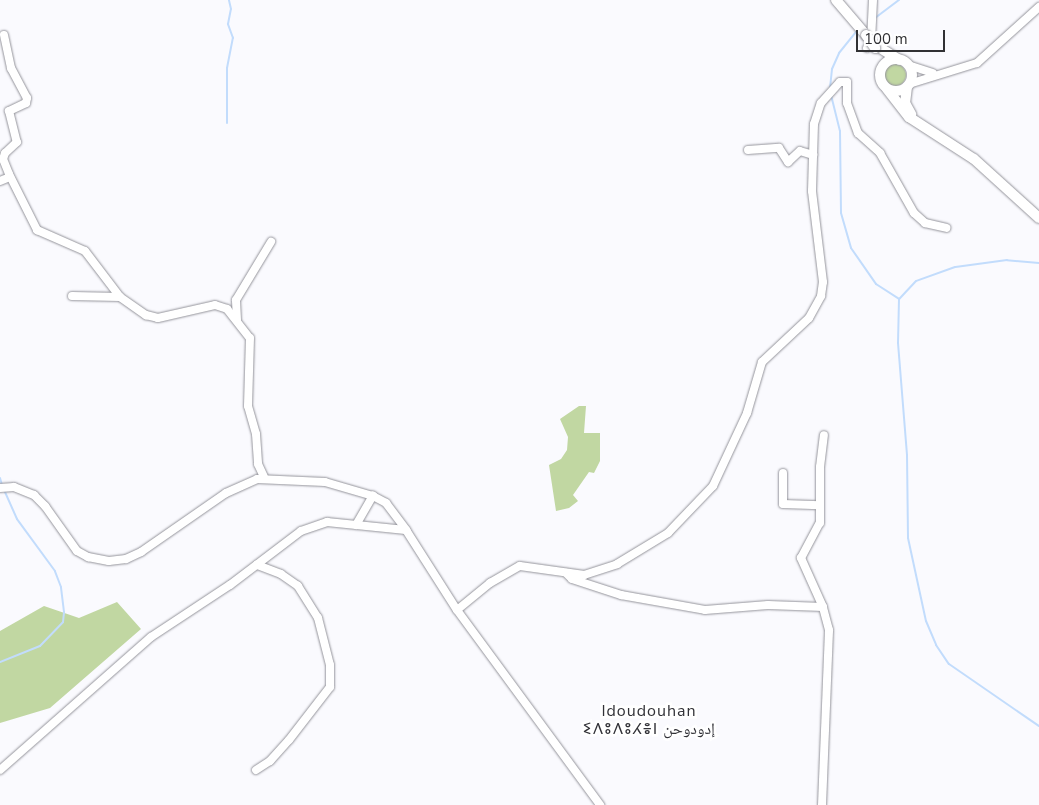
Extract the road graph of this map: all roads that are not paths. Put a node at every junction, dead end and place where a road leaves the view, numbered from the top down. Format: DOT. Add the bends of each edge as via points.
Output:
graph roads {
  1 [pos="836,0"];
  2 [pos="872,0"];
  3 [pos="1039,7"];
  4 [pos="4,35"];
  5 [pos="873,47"];
  6 [pos="903,62"];
  7 [pos="881,68"];
  8 [pos="938,74"];
  9 [pos="908,85"];
  10 [pos="887,89"];
  11 [pos="922,125"];
  12 [pos="748,150"];
  13 [pos="813,155"];
  14 [pos="10,177"];
  15 [pos="0,181"];
  16 [pos="1039,218"];
  17 [pos="946,228"];
  18 [pos="271,242"];
  19 [pos="72,296"];
  20 [pos="120,297"];
  21 [pos="237,320"];
  22 [pos="824,435"];
  23 [pos="783,473"];
  24 [pos="264,477"];
  25 [pos="3,488"];
  26 [pos="373,496"];
  27 [pos="820,505"];
  28 [pos="356,525"];
  29 [pos="406,530"];
  30 [pos="258,565"];
  31 [pos="566,573"];
  32 [pos="823,607"];
  33 [pos="457,610"];
  34 [pos="0,770"];
  35 [pos="256,770"];
  36 [pos="600,805"];
  37 [pos="822,805"];
  1 -- 5 [label="main road, bridge"];
  2 -- 5 [label="street"];
  3 -- 8 [label="street" via="977,63 958,71"];
  4 -- 14 [label="street" via="11,68 27,98 26,103 10,112 17,142 4,153"];
  5 -- 6 [label="main road"];
  5 -- 7 [label="main road"];
  6 -- 7 [label="main road" via="890,60"];
  6 -- 8 [label="street"];
  6 -- 9 [label="main road" via="911,72"];
  7 -- 10 [label="main road" via="880,80"];
  8 -- 9 [label="street"];
  9 -- 10 [label="main road" via="899,91"];
  9 -- 11 [label="main road" via="905,103"];
  10 -- 11 [label="main road" via="902,110"];
  11 -- 16 [label="main road" via="974,159"];
  12 -- 13 [label="street" via="779,148 788,162 800,151"];
  13 -- 17 [label="street" via="816,113 835,86 847,82 852,120 865,140 880,153 914,213 925,223"];
  13 -- 31 [label="street" via="813,218 823,282 821,296 809,318 762,362 747,413 713,486 668,533 637,553 593,574"];
  14 -- 15 [label="street"];
  14 -- 20 [label="street" via="37,230 85,251"];
  18 -- 21 [label="street" via="236,300"];
  19 -- 20 [label="street"];
  20 -- 21 [label="street" via="151,316 170,317 215,305 227,309"];
  21 -- 24 [label="street" via="247,331 250,344 248,406 256,434 258,464"];
  22 -- 27 [label="street"];
  23 -- 27 [label="street" via="783,504"];
  24 -- 25 [label="street" via="233,489 141,552 118,561 83,555 68,541 40,500 21,488"];
  24 -- 26 [label="street" via="325,482"];
  26 -- 28 [label="street"];
  26 -- 29 [label="street" via="386,504"];
  27 -- 32 [label="street" via="820,523 801,558"];
  28 -- 29 [label="street"];
  28 -- 30 [label="street" via="327,522 308,527"];
  29 -- 33 [label="street"];
  30 -- 34 [label="street" via="151,637"];
  30 -- 35 [label="street" via="281,574 298,586 318,618 330,665 330,687 299,729 270,761"];
  31 -- 32 [label="street" via="572,579 621,595 705,610"];
  31 -- 33 [label="street" via="520,566 490,583"];
  32 -- 37 [label="street" via="830,647"];
  33 -- 36 [label="street"];
}
